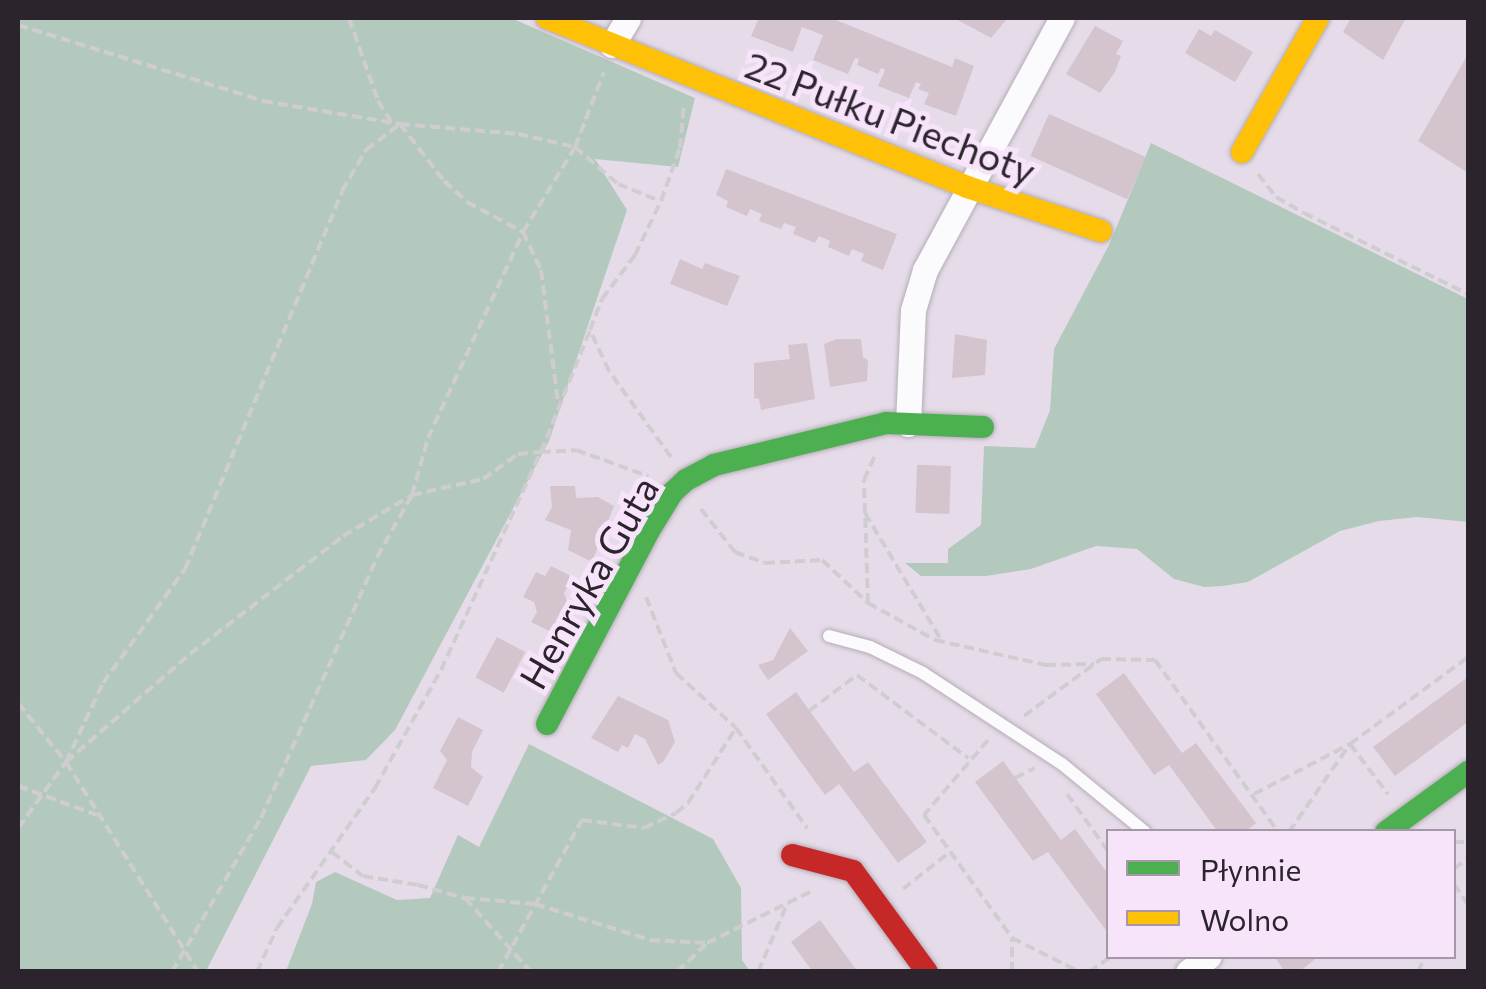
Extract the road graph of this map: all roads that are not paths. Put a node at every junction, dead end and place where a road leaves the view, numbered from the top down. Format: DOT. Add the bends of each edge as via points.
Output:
graph roads {
  1 [pos="547,18"];
  2 [pos="628,18"];
  3 [pos="1062,18"];
  4 [pos="1318,18"];
  5 [pos="612,45"];
  6 [pos="1242,152"];
  7 [pos="967,187"];
  8 [pos="1101,231"];
  9 [pos="900,424"];
  10 [pos="982,427"];
  11 [pos="829,636"];
  12 [pos="547,724"];
  13 [pos="1468,772"];
  14 [pos="1141,829"];
  15 [pos="1390,829"];
  16 [pos="792,855"];
  17 [pos="926,972"];
  1 -- 5 [label="street, 22 Pułku Piechoty"];
  2 -- 5 [label="street"];
  3 -- 7 [label="street"];
  4 -- 6 [label="street"];
  5 -- 7 [label="street, 22 Pułku Piechoty"];
  7 -- 8 [label="street, 22 Pułku Piechoty"];
  7 -- 9 [label="street" via="925,270 913,310"];
  9 -- 10 [label="street, Henryka Guta"];
  9 -- 12 [label="street, Henryka Guta" via="714,465 682,483"];
  11 -- 14 [label="lane" via="870,646 923,673 1108,797"];
  13 -- 15 [label="street"];
  16 -- 17 [label="street" via="853,871"];
}
